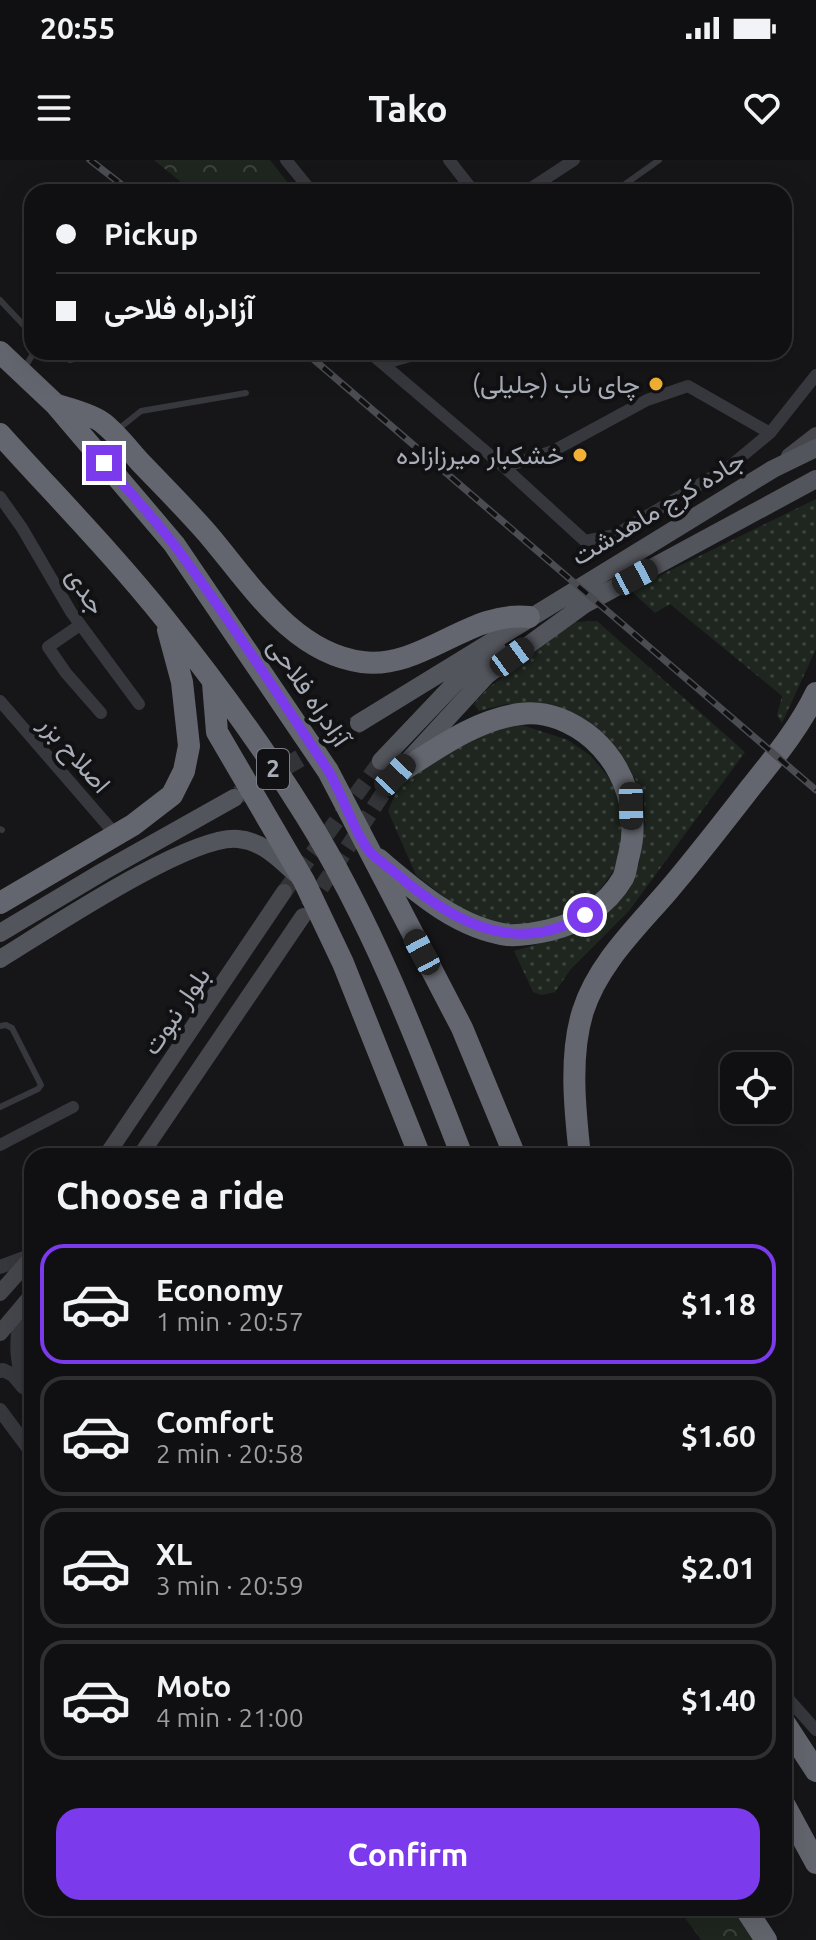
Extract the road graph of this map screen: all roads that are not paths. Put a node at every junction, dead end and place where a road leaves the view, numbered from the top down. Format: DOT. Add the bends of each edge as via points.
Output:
graph roads {
  1 [pos="286,160"];
  2 [pos="449,160"];
  3 [pos="574,160"];
  4 [pos="659,160"];
  5 [pos="306,184"];
  6 [pos="468,184"];
  7 [pos="537,184"];
  8 [pos="625,184"];
  9 [pos="0,300"];
  10 [pos="24,326"];
  11 [pos="0,352"];
  12 [pos="29,360"];
  13 [pos="378,360"];
  14 [pos="406,360"];
  15 [pos="385,366"];
  16 [pos="22,372"];
  17 [pos="816,375"];
  18 [pos="246,393"];
  19 [pos="55,404"];
  20 [pos="113,433"];
  21 [pos="770,433"];
  22 [pos="0,434"];
  23 [pos="816,435"];
  24 [pos="816,448"];
  25 [pos="504,467"];
  26 [pos="773,469"];
  27 [pos="816,479"];
  28 [pos="816,489"];
  29 [pos="0,497"];
  30 [pos="736,523"];
  31 [pos="164,617"];
  32 [pos="529,617"];
  33 [pos="80,625"];
  34 [pos="38,636"];
  35 [pos="48,647"];
  36 [pos="213,682"];
  37 [pos="816,693"];
  38 [pos="0,701"];
  39 [pos="139,704"];
  40 [pos="101,713"];
  41 [pos="359,723"];
  42 [pos="388,768"];
  43 [pos="234,798"];
  44 [pos="116,835"];
  45 [pos="369,851"];
  46 [pos="304,881"];
  47 [pos="284,892"];
  48 [pos="0,903"];
  49 [pos="303,916"];
  50 [pos="0,933"];
  51 [pos="0,959"];
  52 [pos="0,1026"];
  53 [pos="0,1107"];
  54 [pos="73,1107"];
  55 [pos="0,1145"];
  56 [pos="111,1148"];
  57 [pos="145,1148"];
  58 [pos="417,1148"];
  59 [pos="459,1148"];
  60 [pos="512,1148"];
  61 [pos="579,1148"];
  62 [pos="24,1259"];
  63 [pos="24,1265"];
  64 [pos="0,1267"];
  65 [pos="0,1293"];
  66 [pos="24,1305"];
  67 [pos="24,1310"];
  68 [pos="0,1333"];
  69 [pos="0,1371"];
  70 [pos="24,1381"];
  71 [pos="24,1388"];
  72 [pos="0,1410"];
  73 [pos="24,1442"];
  74 [pos="792,1703"];
  75 [pos="816,1730"];
  76 [pos="792,1734"];
  77 [pos="816,1771"];
  78 [pos="792,1819"];
  79 [pos="816,1863"];
  80 [pos="750,1916"];
  81 [pos="766,1940"];
  1 -- 5 [label="street"];
  2 -- 6 [label="street"];
  3 -- 7 [label="street"];
  4 -- 8 [label="lane"];
  9 -- 10 [label="lane"];
  11 -- 16 [label="highway, آزادراه فلاحی / 2"];
  12 -- 16 [label="lane"];
  13 -- 15 [label="street"];
  14 -- 15 [label="lane"];
  15 -- 25 [label="street"];
  16 -- 19 [label="highway, آزادراه فلاحی / 2"];
  17 -- 21 [label="street"];
  18 -- 20 [label="lane" via="141,411"];
  19 -- 20 [label="highway" via="101,421"];
  19 -- 45 [label="highway, آزادراه فلاحی / 2" via="174,544 328,771"];
  20 -- 32 [label="highway" via="282,620 331,654 394,663 489,623"];
  21 -- 25 [label="street" via="688,386 647,400 553,451"];
  21 -- 25 [label="street" via="729,467 615,535 585,541"];
  22 -- 31 [label="highway, 2"];
  23 -- 26 [label="main road"];
  24 -- 26 [label="main road, جاده کرج ماهدشت"];
  26 -- 32 [label="main road, جاده کرج ماهدشت"];
  27 -- 30 [label="main road, جاده کرج ماهدشت"];
  28 -- 30 [label="main road"];
  29 -- 33 [label="street, جدی"];
  30 -- 42 [label="main road, جاده کرج ماهدشت" via="585,604 487,675"];
  31 -- 36 [label="highway, 2"];
  31 -- 44 [label="highway" via="187,713 184,771 172,795"];
  32 -- 41 [label="main road"];
  32 -- 42 [label="main road" via="457,681"];
  33 -- 35 [label="street"];
  33 -- 39 [label="street, جدی"];
  34 -- 35 [label="street"];
  35 -- 40 [label="street"];
  36 -- 46 [label="highway" via="217,732"];
  36 -- 59 [label="highway, 2" via="306,816 353,899 408,1017"];
  37 -- 61 [label="highway" via="802,722 598,978 583,1012 577,1054 574,1102"];
  38 -- 44 [label="street, اصلاح بزر"];
  42 -- 45 [label="highway" via="493,720 524,713 558,717 582,729 621,774 631,806 632,843 624,877 601,905 569,925 531,935 508,935 459,918 431,903"];
  43 -- 50 [label="main road"];
  44 -- 48 [label="highway"];
  45 -- 60 [label="highway, آزادراه فلاحی / 2" via="462,1028"];
  46 -- 51 [label="main road" via="250,841 219,840 117,888"];
  46 -- 58 [label="highway" via="343,963"];
  47 -- 56 [label="main road, بلوار نبوت"];
  49 -- 57 [label="main road, بلوار نبوت"];
  52 -- 53 [label="lane" via="12,1028 41,1085"];
  54 -- 55 [label="street"];
  62 -- 64 [label="street"];
  63 -- 65 [label="main road"];
  66 -- 68 [label="main road"];
  67 -- 70 [label="street" via="16,1334"];
  69 -- 71 [label="street" via="13,1375"];
  72 -- 73 [label="street"];
  74 -- 75 [label="street"];
  76 -- 77 [label="highway"];
  78 -- 79 [label="highway"];
  80 -- 81 [label="highway"];
}
